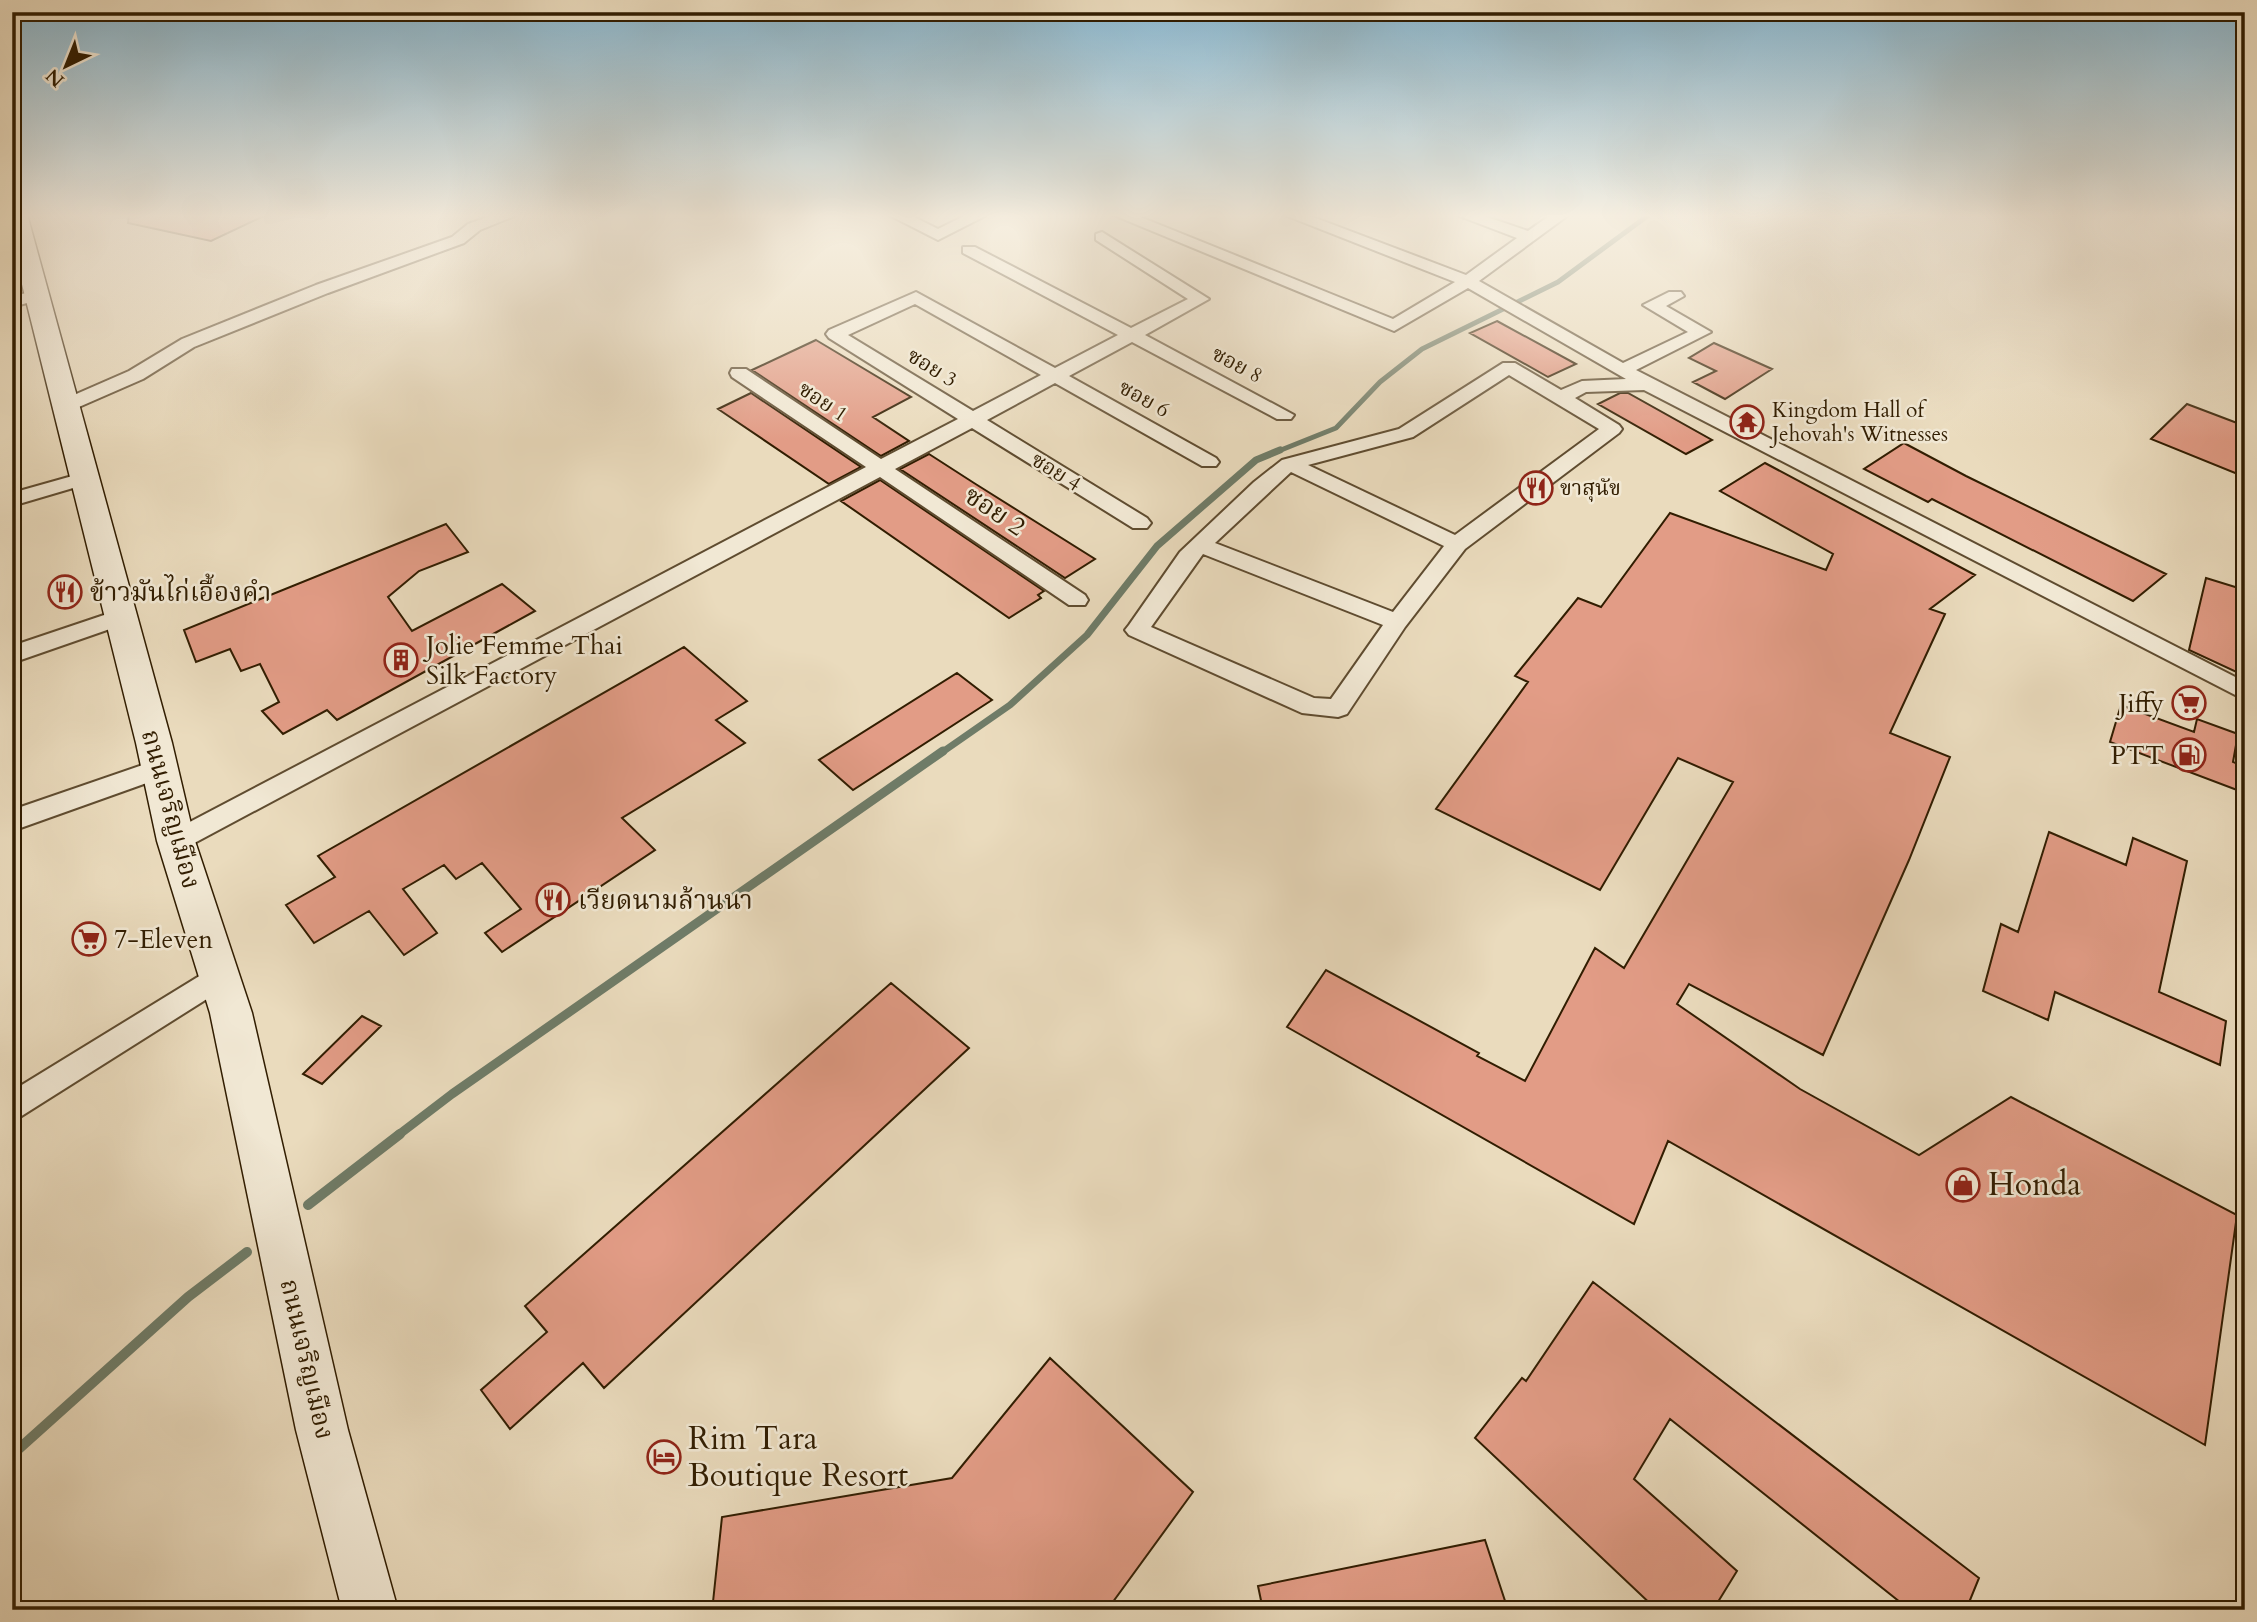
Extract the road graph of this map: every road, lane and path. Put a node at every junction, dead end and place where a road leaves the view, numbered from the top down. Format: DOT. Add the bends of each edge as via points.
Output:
graph roads {
  1 [pos="327,290"];
  2 [pos="1045,290"];
  3 [pos="1185,290"];
  4 [pos="1305,290"];
  5 [pos="1454,290"];
  6 [pos="1483,290"];
  7 [pos="1675,296"];
  8 [pos="916,297"];
  9 [pos="24,298"];
  10 [pos="1132,335"];
  11 [pos="1595,356"];
  12 [pos="1622,370"];
  13 [pos="739,373"];
  14 [pos="1056,376"];
  15 [pos="1647,384"];
  16 [pos="1582,387"];
  17 [pos="1561,398"];
  18 [pos="65,406"];
  19 [pos="1284,415"];
  20 [pos="973,420"];
  21 [pos="1209,462"];
  22 [pos="1289,464"];
  23 [pos="881,468"];
  24 [pos="83,479"];
  25 [pos="12,500"];
  26 [pos="1140,523"];
  27 [pos="1457,544"];
  28 [pos="1200,545"];
  29 [pos="1077,600"];
  30 [pos="119,618"];
  31 [pos="1396,622"];
  32 [pos="12,655"];
  33 [pos="2245,692"];
  34 [pos="160,768"];
  35 [pos="12,821"];
  36 [pos="176,841"];
  37 [pos="219,976"];
  38 [pos="12,1108"];
  39 [pos="370,1610"];
  1 -- 18 [label="street" via="188,343 136,375"];
  2 -- 10 [label="street, ซอย 8"];
  3 -- 10 [label="street" via="1200,299"];
  4 -- 5 [label="street" via="1394,326"];
  6 -- 11 [label="street"];
  7 -- 12 [label="street" via="1652,305 1702,332"];
  8 -- 14 [label="street"];
  8 -- 20 [label="street, ซอย 3" via="835,334"];
  9 -- 18 [label="main road, ถนนเจริญเมือง"];
  10 -- 14 [label="street"];
  10 -- 19 [label="street, ซอย 8"];
  11 -- 12 [label="street"];
  11 -- 16 [label="street"];
  12 -- 15 [label="street"];
  13 -- 23 [label="street, ซอย 1"];
  14 -- 20 [label="street"];
  14 -- 21 [label="street, ซอย 6"];
  15 -- 16 [label="street"];
  15 -- 33 [label="street"];
  16 -- 17 [label="street"];
  17 -- 22 [label="street" via="1510,367 1405,433"];
  17 -- 27 [label="street" via="1612,429"];
  18 -- 24 [label="main road, ถนนเจริญเมือง"];
  20 -- 23 [label="street"];
  20 -- 26 [label="street, ซอย 4"];
  22 -- 27 [label="street"];
  22 -- 28 [label="street"];
  23 -- 29 [label="street, ซอย 2"];
  23 -- 36 [label="street"];
  24 -- 25 [label="street"];
  24 -- 30 [label="main road, ถนนเจริญเมือง"];
  27 -- 31 [label="street"];
  28 -- 31 [label="street"];
  28 -- 31 [label="street" via="1137,630 1311,707 1338,708"];
  30 -- 32 [label="street"];
  30 -- 34 [label="main road, ถนนเจริญเมือง"];
  34 -- 35 [label="street"];
  34 -- 36 [label="main road, ถนนเจริญเมือง"];
  36 -- 37 [label="main road, ถนนเจริญเมือง"];
  37 -- 38 [label="street"];
  37 -- 39 [label="main road, ถนนเจริญเมือง" via="231,1013 322,1430"];
}
